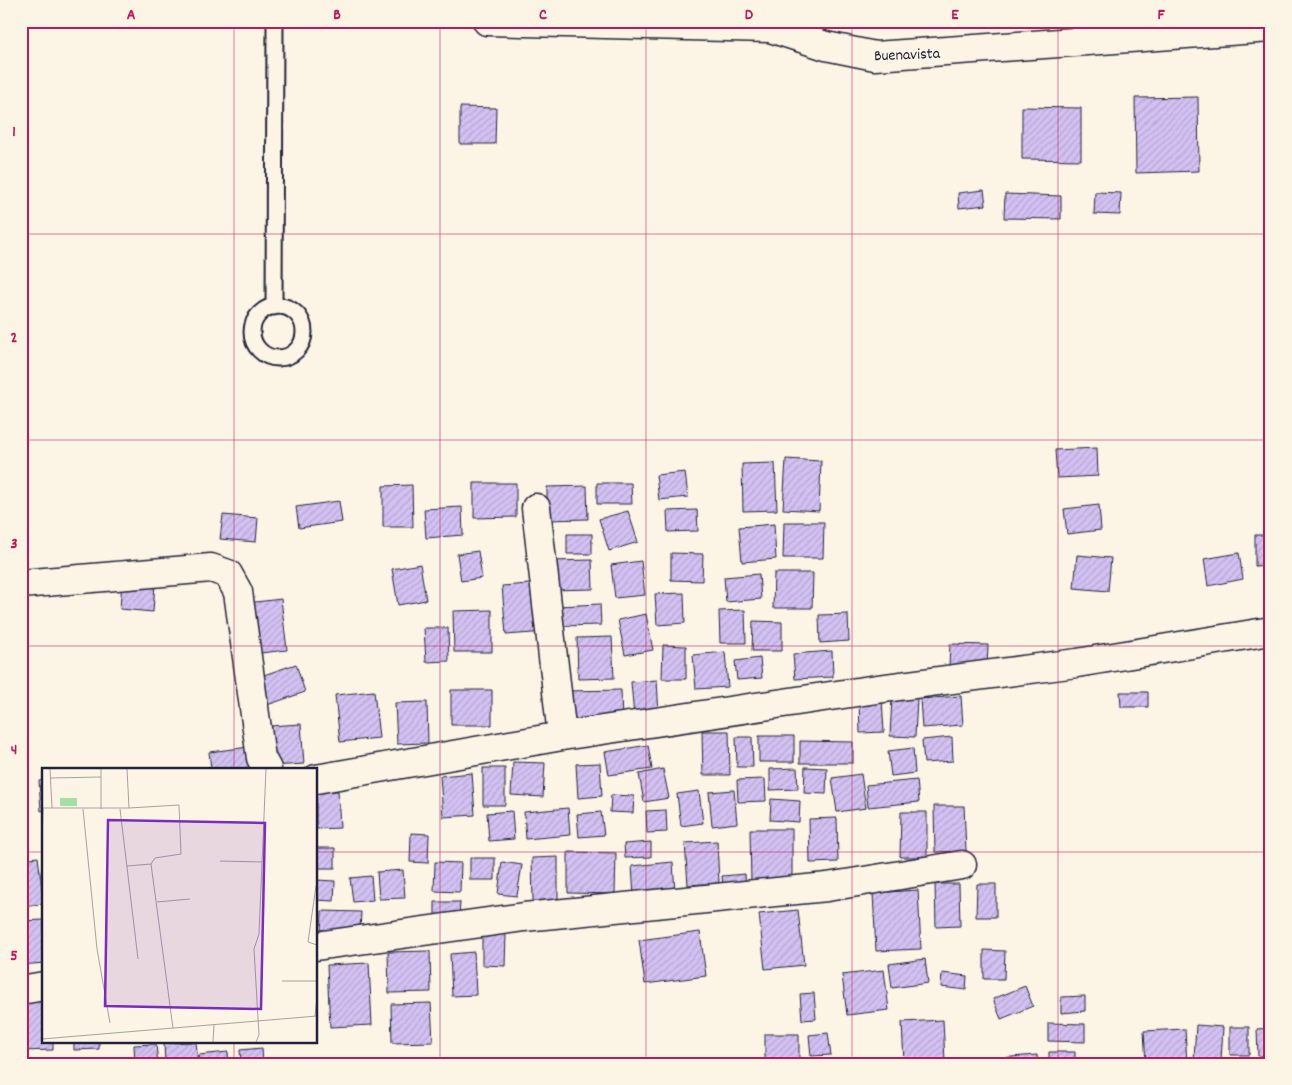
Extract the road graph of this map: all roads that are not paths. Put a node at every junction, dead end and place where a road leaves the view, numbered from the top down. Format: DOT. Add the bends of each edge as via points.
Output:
graph roads {
  1 [pos="275,21"];
  2 [pos="487,21"];
  3 [pos="1271,28"];
  4 [pos="274,307"];
  5 [pos="536,508"];
  6 [pos="21,584"];
  7 [pos="1271,631"];
  8 [pos="562,736"];
  9 [pos="265,768"];
  10 [pos="318,779"];
  11 [pos="962,865"];
  12 [pos="318,946"];
  13 [pos="42,986"];
  14 [pos="21,990"];
  1 -- 4 [label="lane"];
  2 -- 3 [label="street, Buenavista" via="770,28 826,46 875,56"];
  5 -- 8 [label="street"];
  6 -- 9 [label="street" via="211,568 228,574 238,592 260,758"];
  7 -- 8 [label="street" via="1077,663"];
  8 -- 10 [label="street"];
  11 -- 12 [label="street" via="827,887 524,917"];
  13 -- 14 [label="street"];
}
